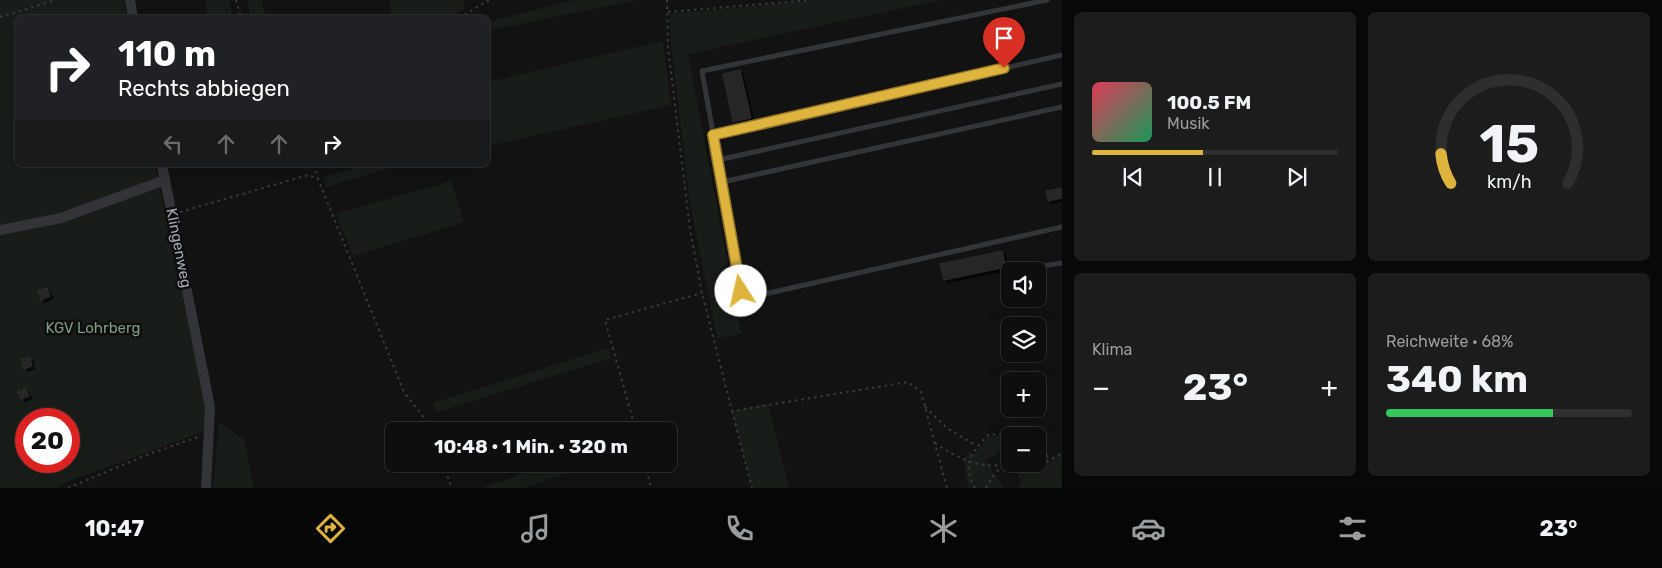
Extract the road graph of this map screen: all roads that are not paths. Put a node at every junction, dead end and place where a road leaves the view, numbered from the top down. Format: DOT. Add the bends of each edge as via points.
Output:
graph roads {
  1 [pos="130,0"];
  2 [pos="1047,0"];
  3 [pos="132,15"];
  4 [pos="1062,55"];
  5 [pos="1062,84"];
  6 [pos="1062,107"];
  7 [pos="713,135"];
  8 [pos="718,160"];
  9 [pos="162,167"];
  10 [pos="165,180"];
  11 [pos="722,182"];
  12 [pos="1062,228"];
  13 [pos="0,230"];
  14 [pos="1062,263"];
  15 [pos="1046,265"];
  16 [pos="206,488"];
  1 -- 3 [label="street"];
  2 -- 7 [label="lane" via="702,71"];
  4 -- 7 [label="lane"];
  5 -- 8 [label="lane"];
  6 -- 11 [label="lane"];
  7 -- 8 [label="lane"];
  8 -- 11 [label="lane"];
  9 -- 10 [label="street, Klingenweg"];
  10 -- 13 [label="street" via="61,218"];
  10 -- 16 [label="street, Klingenweg" via="210,407"];
  11 -- 12 [label="lane" via="741,291 756,296"];
  14 -- 15 [label="lane"];
}
